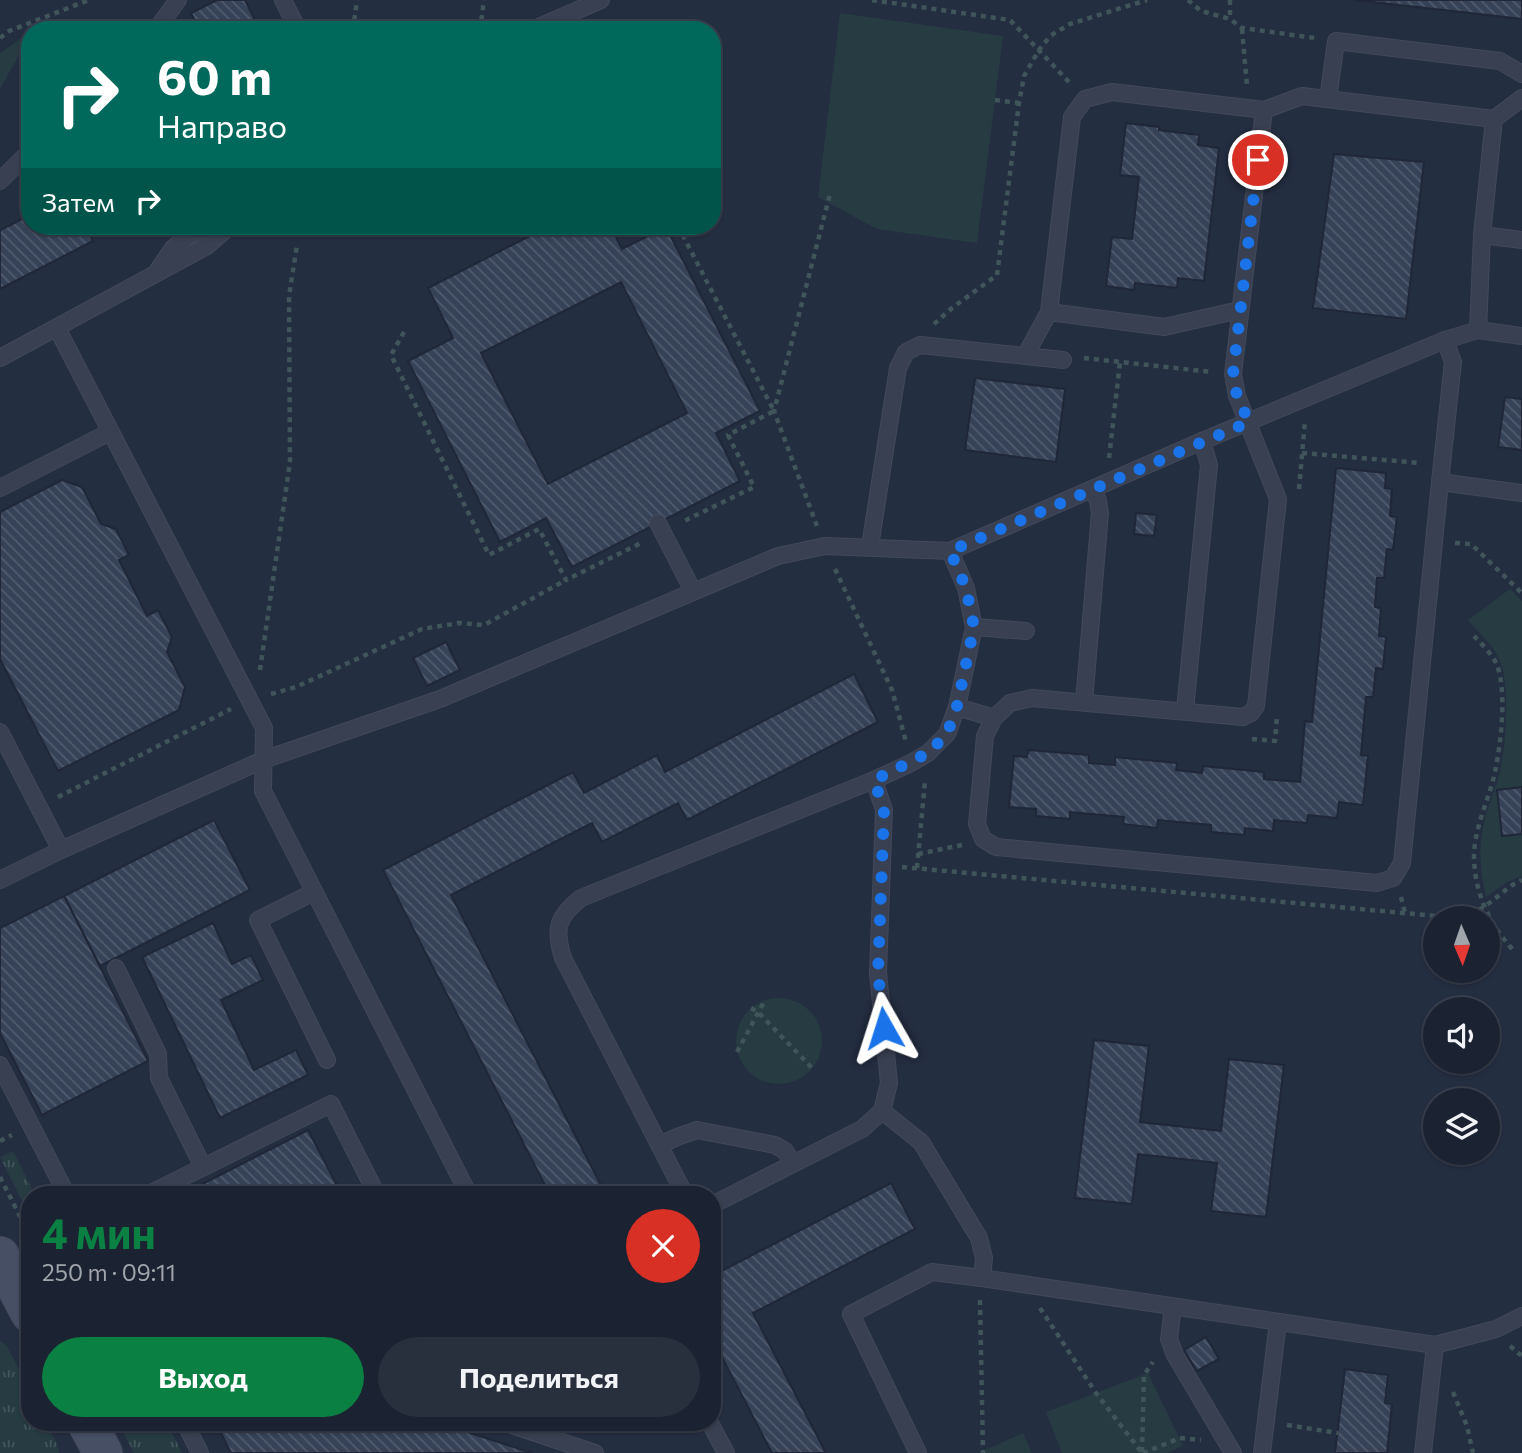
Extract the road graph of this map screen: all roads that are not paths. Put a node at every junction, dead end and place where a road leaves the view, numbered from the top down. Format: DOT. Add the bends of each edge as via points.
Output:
graph roads {
  1 [pos="178,0"];
  2 [pos="283,0"];
  3 [pos="601,0"];
  4 [pos="161,21"];
  5 [pos="294,21"];
  6 [pos="553,21"];
  7 [pos="1522,74"];
  8 [pos="1522,98"];
  9 [pos="1328,99"];
  10 [pos="1256,109"];
  11 [pos="1494,120"];
  12 [pos="21,160"];
  13 [pos="0,181"];
  14 [pos="190,235"];
  15 [pos="220,235"];
  16 [pos="1482,235"];
  17 [pos="1522,240"];
  18 [pos="155,275"];
  19 [pos="1240,310"];
  20 [pos="1049,313"];
  21 [pos="57,328"];
  22 [pos="1478,330"];
  23 [pos="1522,336"];
  24 [pos="1445,340"];
  25 [pos="1025,355"];
  26 [pos="0,358"];
  27 [pos="1063,360"];
  28 [pos="1249,422"];
  29 [pos="110,432"];
  30 [pos="1202,441"];
  31 [pos="1441,474"];
  32 [pos="1100,486"];
  33 [pos="0,488"];
  34 [pos="1522,493"];
  35 [pos="658,523"];
  36 [pos="870,546"];
  37 [pos="950,551"];
  38 [pos="693,591"];
  39 [pos="974,627"];
  40 [pos="1026,631"];
  41 [pos="1084,702"];
  42 [pos="957,706"];
  43 [pos="1185,710"];
  44 [pos="994,719"];
  45 [pos="0,732"];
  46 [pos="263,760"];
  47 [pos="874,780"];
  48 [pos="61,850"];
  49 [pos="0,880"];
  50 [pos="314,892"];
  51 [pos="116,968"];
  52 [pos="327,1059"];
  53 [pos="0,1065"];
  54 [pos="882,1111"];
  55 [pos="660,1146"];
  56 [pos="793,1163"];
  57 [pos="203,1167"];
  58 [pos="62,1186"];
  59 [pos="165,1186"];
  60 [pos="372,1186"];
  61 [pos="464,1186"];
  62 [pos="680,1186"];
  63 [pos="721,1200"];
  64 [pos="982,1278"];
  65 [pos="1173,1307"];
  66 [pos="1522,1316"];
  67 [pos="1278,1322"];
  68 [pos="1435,1345"];
  69 [pos="91,1431"];
  70 [pos="189,1431"];
  71 [pos="530,1431"];
  72 [pos="714,1431"];
  73 [pos="103,1453"];
  74 [pos="200,1453"];
  75 [pos="595,1453"];
  76 [pos="726,1453"];
  77 [pos="918,1453"];
  78 [pos="1233,1453"];
  79 [pos="1262,1453"];
  80 [pos="1423,1453"];
  1 -- 4 [label="lane"];
  2 -- 5 [label="lane"];
  3 -- 6 [label="lane"];
  7 -- 9 [label="lane" via="1500,61 1336,41"];
  8 -- 11 [label="lane"];
  9 -- 10 [label="lane" via="1301,96"];
  9 -- 11 [label="lane"];
  10 -- 19 [label="lane"];
  10 -- 20 [label="lane" via="1112,92 1085,99 1072,117"];
  11 -- 16 [label="lane"];
  12 -- 13 [label="lane"];
  14 -- 18 [label="lane" via="173,248"];
  15 -- 18 [label="lane"];
  16 -- 17 [label="lane"];
  16 -- 22 [label="lane"];
  18 -- 21 [label="lane"];
  19 -- 20 [label="lane" via="1164,327"];
  19 -- 28 [label="lane" via="1233,374"];
  20 -- 25 [label="lane"];
  21 -- 26 [label="lane"];
  21 -- 29 [label="lane"];
  22 -- 23 [label="lane"];
  22 -- 24 [label="lane"];
  24 -- 28 [label="lane"];
  24 -- 31 [label="lane" via="1453,362"];
  25 -- 27 [label="lane"];
  25 -- 36 [label="lane" via="920,345 906,352 898,368"];
  28 -- 30 [label="lane"];
  28 -- 43 [label="lane" via="1278,499 1256,706 1243,717"];
  29 -- 33 [label="lane"];
  29 -- 46 [label="lane" via="264,728"];
  30 -- 32 [label="lane"];
  30 -- 43 [label="lane" via="1209,465"];
  31 -- 34 [label="lane"];
  31 -- 44 [label="lane" via="1402,863 1393,878 1363,882 996,847 983,839 977,824 985,736"];
  32 -- 37 [label="lane"];
  32 -- 41 [label="lane"];
  35 -- 38 [label="lane"];
  36 -- 37 [label="lane"];
  36 -- 38 [label="lane" via="825,546 778,556"];
  37 -- 39 [label="lane" via="966,588"];
  38 -- 46 [label="lane" via="440,699"];
  39 -- 40 [label="lane"];
  39 -- 42 [label="lane"];
  41 -- 43 [label="lane"];
  41 -- 44 [label="lane" via="1032,698 1010,703"];
  42 -- 44 [label="lane"];
  42 -- 47 [label="lane" via="947,734 928,753"];
  45 -- 48 [label="lane"];
  46 -- 48 [label="lane"];
  46 -- 50 [label="lane" via="262,791"];
  47 -- 54 [label="lane" via="884,810 878,973 889,1083"];
  47 -- 55 [label="lane" via="581,898 558,923 563,958"];
  48 -- 49 [label="lane"];
  50 -- 52 [label="lane" via="258,920"];
  50 -- 61 [label="lane"];
  51 -- 57 [label="lane" via="158,1054 159,1078"];
  53 -- 58 [label="lane"];
  54 -- 56 [label="lane" via="862,1129"];
  54 -- 64 [label="lane" via="921,1142 979,1238"];
  55 -- 56 [label="lane" via="696,1130 775,1145"];
  55 -- 62 [label="lane"];
  56 -- 63 [label="lane"];
  57 -- 59 [label="lane"];
  57 -- 60 [label="lane" via="331,1104"];
  64 -- 65 [label="lane"];
  64 -- 77 [label="lane" via="932,1272 851,1314"];
  65 -- 67 [label="lane"];
  65 -- 78 [label="lane" via="1169,1339 1175,1355"];
  66 -- 68 [label="lane" via="1496,1329"];
  67 -- 68 [label="lane"];
  67 -- 79 [label="lane"];
  68 -- 80 [label="lane"];
  69 -- 73 [label="street"];
  70 -- 74 [label="lane"];
  71 -- 75 [label="lane"];
  72 -- 76 [label="lane"];
}
